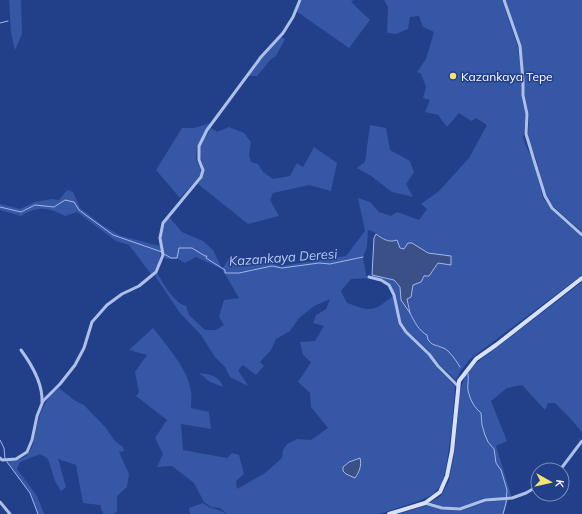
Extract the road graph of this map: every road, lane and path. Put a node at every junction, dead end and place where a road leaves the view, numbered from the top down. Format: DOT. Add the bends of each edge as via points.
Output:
graph roads {
  1 [pos="300,0"];
  2 [pos="504,0"];
  3 [pos="582,235"];
  4 [pos="369,277"];
  5 [pos="582,278"];
  6 [pos="21,350"];
  7 [pos="458,386"];
  8 [pos="42,404"];
  9 [pos="582,441"];
  10 [pos="0,458"];
  11 [pos="566,462"];
  12 [pos="530,491"];
  13 [pos="0,502"];
  14 [pos="425,503"];
  15 [pos="10,514"];
  16 [pos="389,514"];
  1 -- 8 [label="street" via="282,33 244,79 201,141 201,177 162,223 160,238 163,255 156,272 139,286 107,305 92,322 84,348 75,365"];
  2 -- 3 [label="street" via="520,46 523,95 527,114 526,134 545,196 552,208"];
  4 -- 7 [label="street" via="389,285 394,295 400,323 406,332"];
  5 -- 7 [label="street" via="476,359"];
  6 -- 8 [label="street" via="37,378 42,391"];
  7 -- 14 [label="street" via="447,476 440,492"];
  8 -- 10 [label="street" via="26,452 16,459"];
  9 -- 11 [label="street"];
  12 -- 14 [label="street" via="512,498 485,500 460,509 442,508"];
  13 -- 15 [label="street"];
  14 -- 16 [label="street"];
}
